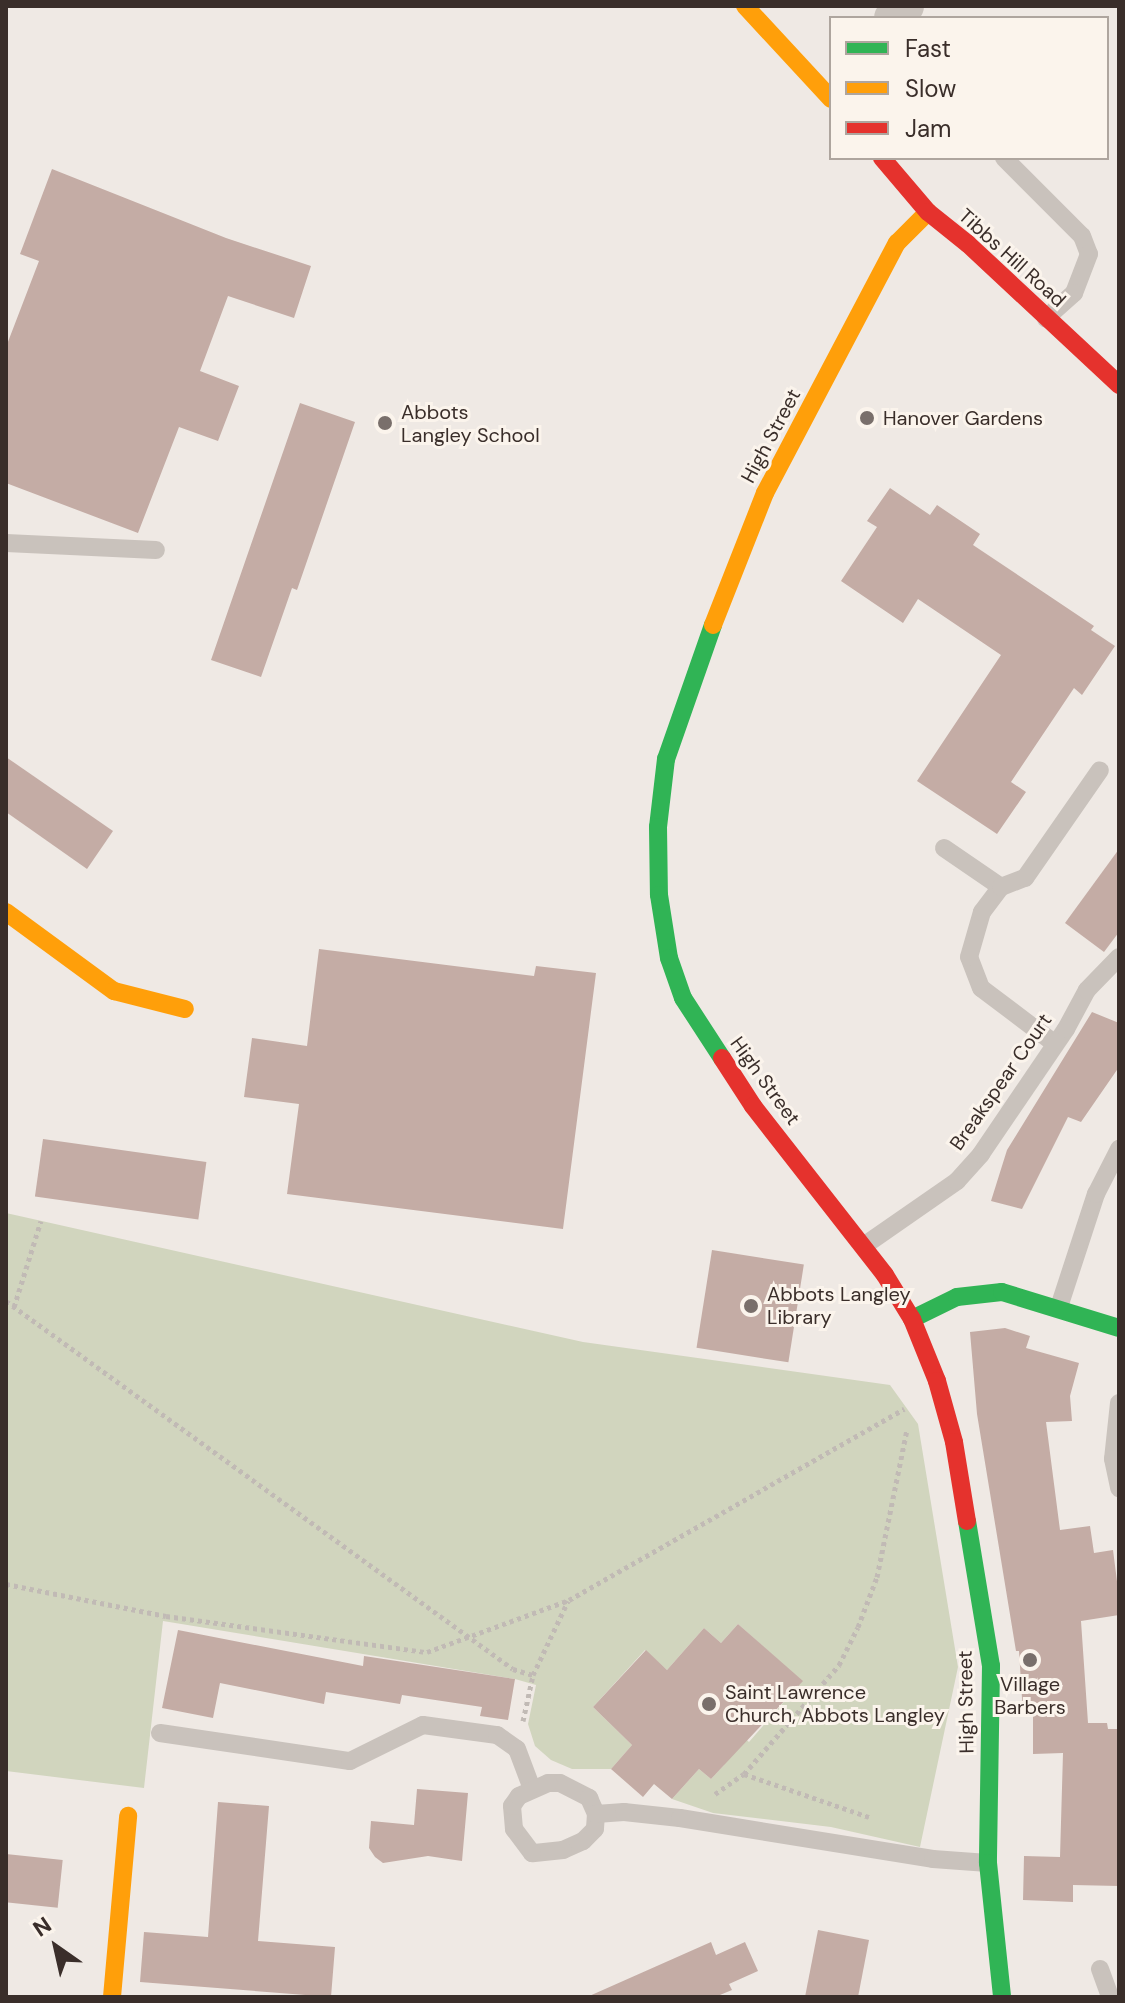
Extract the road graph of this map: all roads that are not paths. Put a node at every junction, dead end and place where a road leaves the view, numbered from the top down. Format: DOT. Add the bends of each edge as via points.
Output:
graph roads {
  1 [pos="745,6"];
  2 [pos="828,89"];
  3 [pos="884,160"];
  4 [pos="1006,160"];
  5 [pos="928,212"];
  6 [pos="1046,318"];
  7 [pos="1119,385"];
  8 [pos="6,543"];
  9 [pos="156,550"];
  10 [pos="1100,770"];
  11 [pos="944,848"];
  12 [pos="1001,887"];
  13 [pos="6,912"];
  14 [pos="1119,957"];
  15 [pos="185,1009"];
  16 [pos="1054,1043"];
  17 [pos="1119,1149"];
  18 [pos="865,1245"];
  19 [pos="1059,1307"];
  20 [pos="912,1319"];
  21 [pos="1119,1328"];
  22 [pos="1119,1403"];
  23 [pos="1119,1488"];
  24 [pos="160,1733"];
  25 [pos="532,1789"];
  26 [pos="596,1814"];
  27 [pos="128,1816"];
  28 [pos="988,1863"];
  29 [pos="1100,1969"];
  30 [pos="112,1997"];
  31 [pos="1002,1997"];
  32 [pos="1110,1997"];
  1 -- 2 [label="street"];
  3 -- 5 [label="street, Tibbs Hill Road"];
  4 -- 6 [label="lane" via="1082,236 1089,254 1074,293"];
  5 -- 6 [label="street, Tibbs Hill Road"];
  5 -- 18 [label="street, High Street" via="897,243 765,493 675,730 658,827 659,895 669,958 683,998 753,1106"];
  6 -- 7 [label="street, Tibbs Hill Road"];
  8 -- 9 [label="lane"];
  10 -- 12 [label="lane" via="1025,878"];
  11 -- 12 [label="lane"];
  12 -- 16 [label="lane" via="982,912 969,957 981,988"];
  13 -- 15 [label="street" via="114,991"];
  14 -- 16 [label="lane, Breakspear Court" via="1087,990"];
  16 -- 18 [label="lane, Breakspear Court" via="981,1154 957,1181"];
  17 -- 19 [label="lane" via="1096,1194"];
  18 -- 20 [label="street, High Street"];
  19 -- 20 [label="street" via="1017,1294 972,1293"];
  19 -- 21 [label="street"];
  20 -- 28 [label="street, High Street" via="954,1442 991,1666"];
  22 -- 23 [label="lane" via="1113,1459"];
  24 -- 25 [label="lane" via="350,1761 423,1725 497,1735 517,1749"];
  25 -- 26 [label="lane" via="560,1783 589,1798"];
  25 -- 26 [label="lane" via="512,1806 522,1843 532,1853 563,1850 583,1841 595,1829"];
  26 -- 28 [label="lane" via="680,1818"];
  27 -- 30 [label="street"];
  28 -- 31 [label="street, High Street"];
  29 -- 32 [label="lane"];
}
